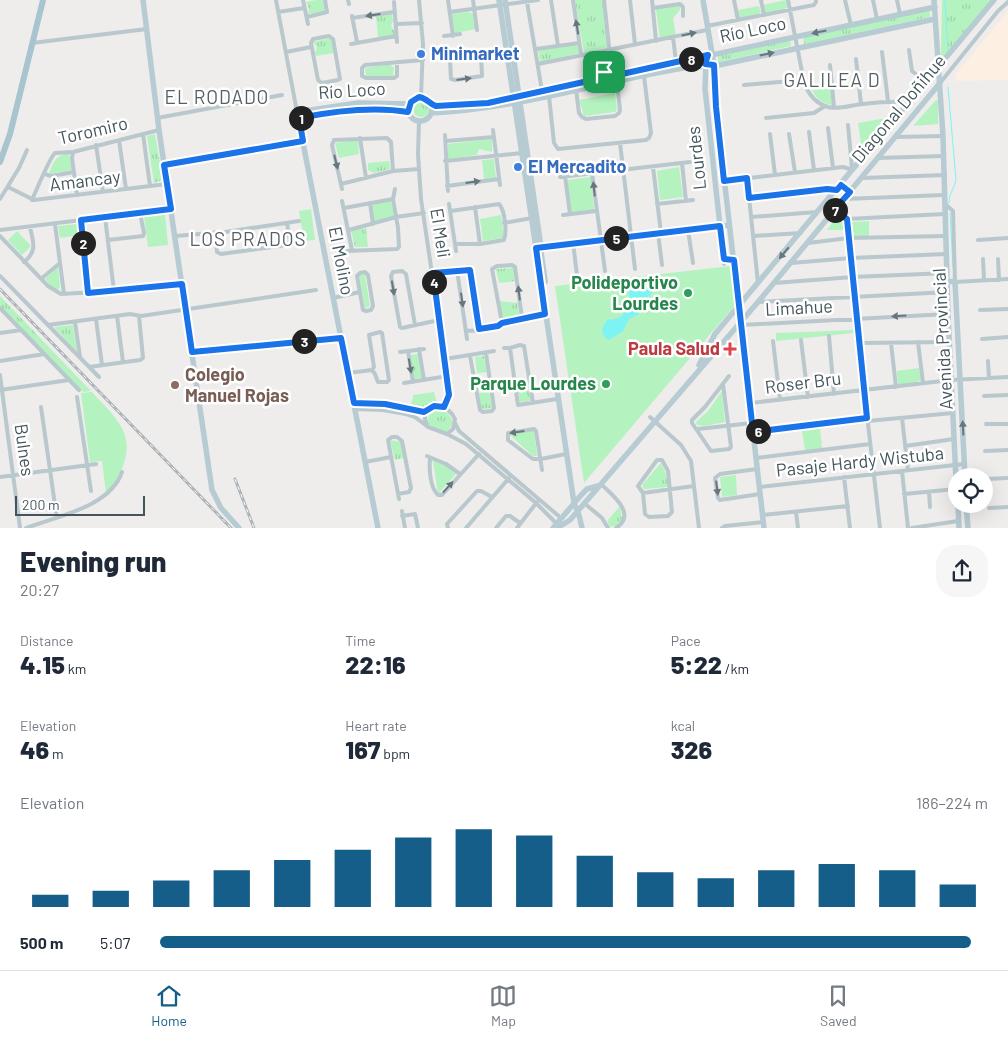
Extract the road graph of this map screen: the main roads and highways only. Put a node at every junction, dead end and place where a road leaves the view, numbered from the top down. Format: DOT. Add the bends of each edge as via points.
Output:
graph roads {
  1 [pos="43,0"];
  2 [pos="0,162"];
  1 -- 2 [label="main road"];
}
